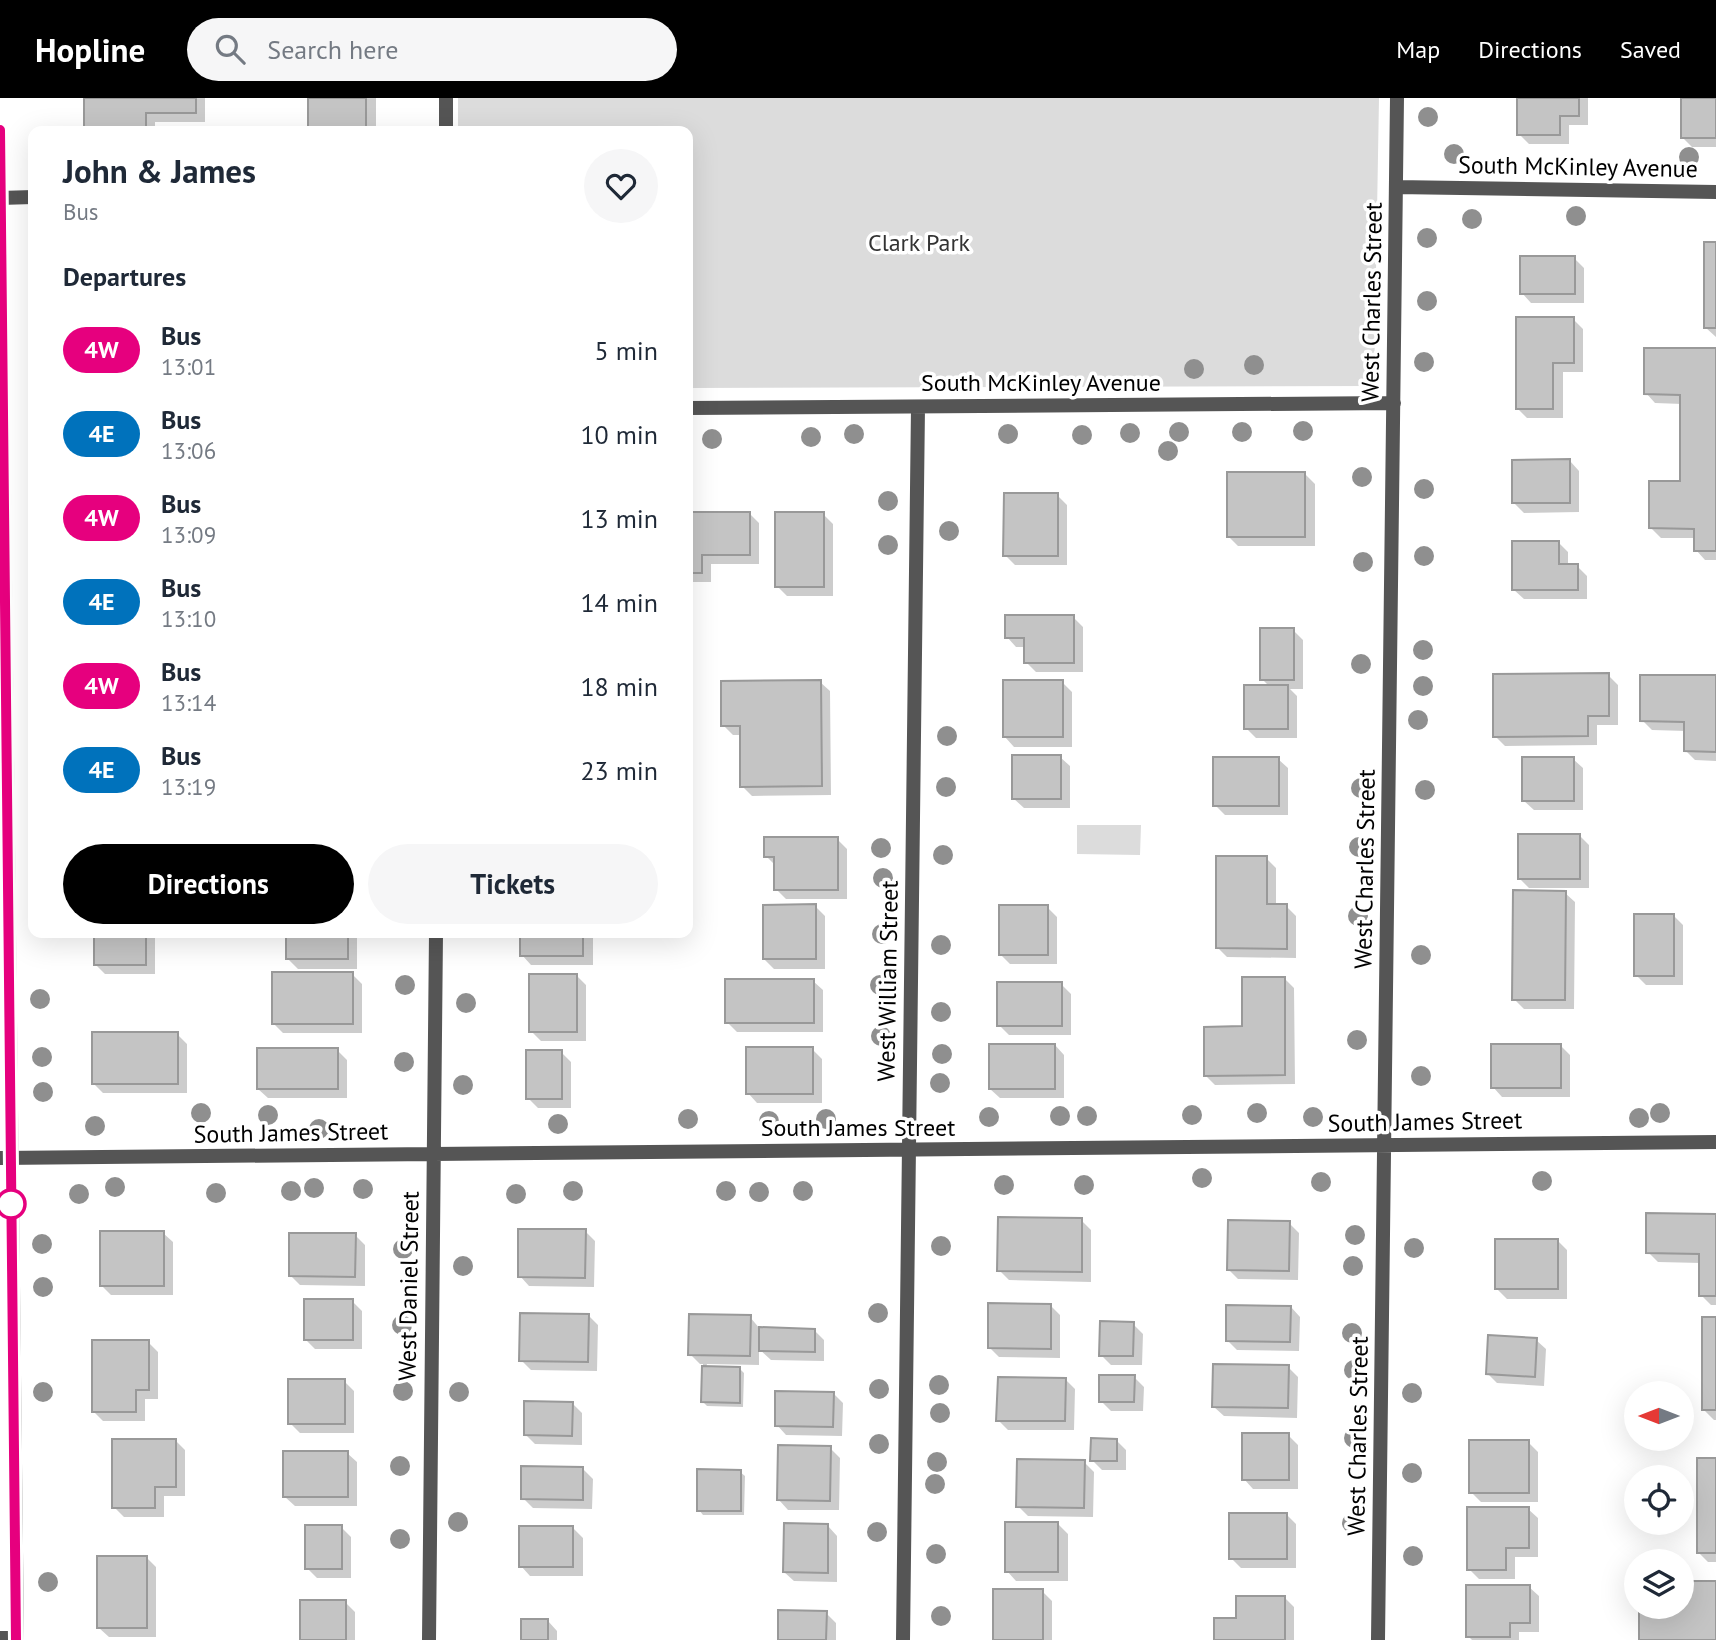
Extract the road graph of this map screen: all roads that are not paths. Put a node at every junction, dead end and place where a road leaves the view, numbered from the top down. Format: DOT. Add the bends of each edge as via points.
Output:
graph roads {
  1 [pos="446,98"];
  2 [pos="1397,98"];
  3 [pos="446,126"];
  4 [pos="0,137"];
  5 [pos="1396,187"];
  6 [pos="1716,192"];
  7 [pos="28,197"];
  8 [pos="0,198"];
  9 [pos="1394,403"];
  10 [pos="918,407"];
  11 [pos="693,408"];
  12 [pos="2,678"];
  13 [pos="436,938"];
  14 [pos="1716,1142"];
  15 [pos="1384,1145"];
  16 [pos="909,1151"];
  17 [pos="433,1154"];
  18 [pos="5,1158"];
  19 [pos="0,1639"];
  20 [pos="16,1639"];
  21 [pos="429,1640"];
  22 [pos="903,1640"];
  23 [pos="1378,1640"];
  1 -- 3 [label="street"];
  2 -- 5 [label="street, West Charles Street"];
  4 -- 8 [label="street"];
  5 -- 6 [label="street, South McKinley Avenue"];
  5 -- 9 [label="street, West Charles Street"];
  7 -- 8 [label="street"];
  8 -- 12 [label="street"];
  9 -- 10 [label="street, South McKinley Avenue"];
  9 -- 15 [label="street, West Charles Street"];
  10 -- 11 [label="street, South McKinley Avenue"];
  10 -- 16 [label="street, West William Street"];
  12 -- 18 [label="street"];
  13 -- 17 [label="street, West Daniel Street"];
  14 -- 15 [label="street, South James Street"];
  15 -- 16 [label="street, South James Street"];
  15 -- 23 [label="street, West Charles Street"];
  16 -- 17 [label="street, South James Street"];
  16 -- 22 [label="street, West William Street"];
  17 -- 18 [label="street, South James Street"];
  17 -- 21 [label="street, West Daniel Street"];
  18 -- 20 [label="street"];
  19 -- 20 [label="street"];
}
